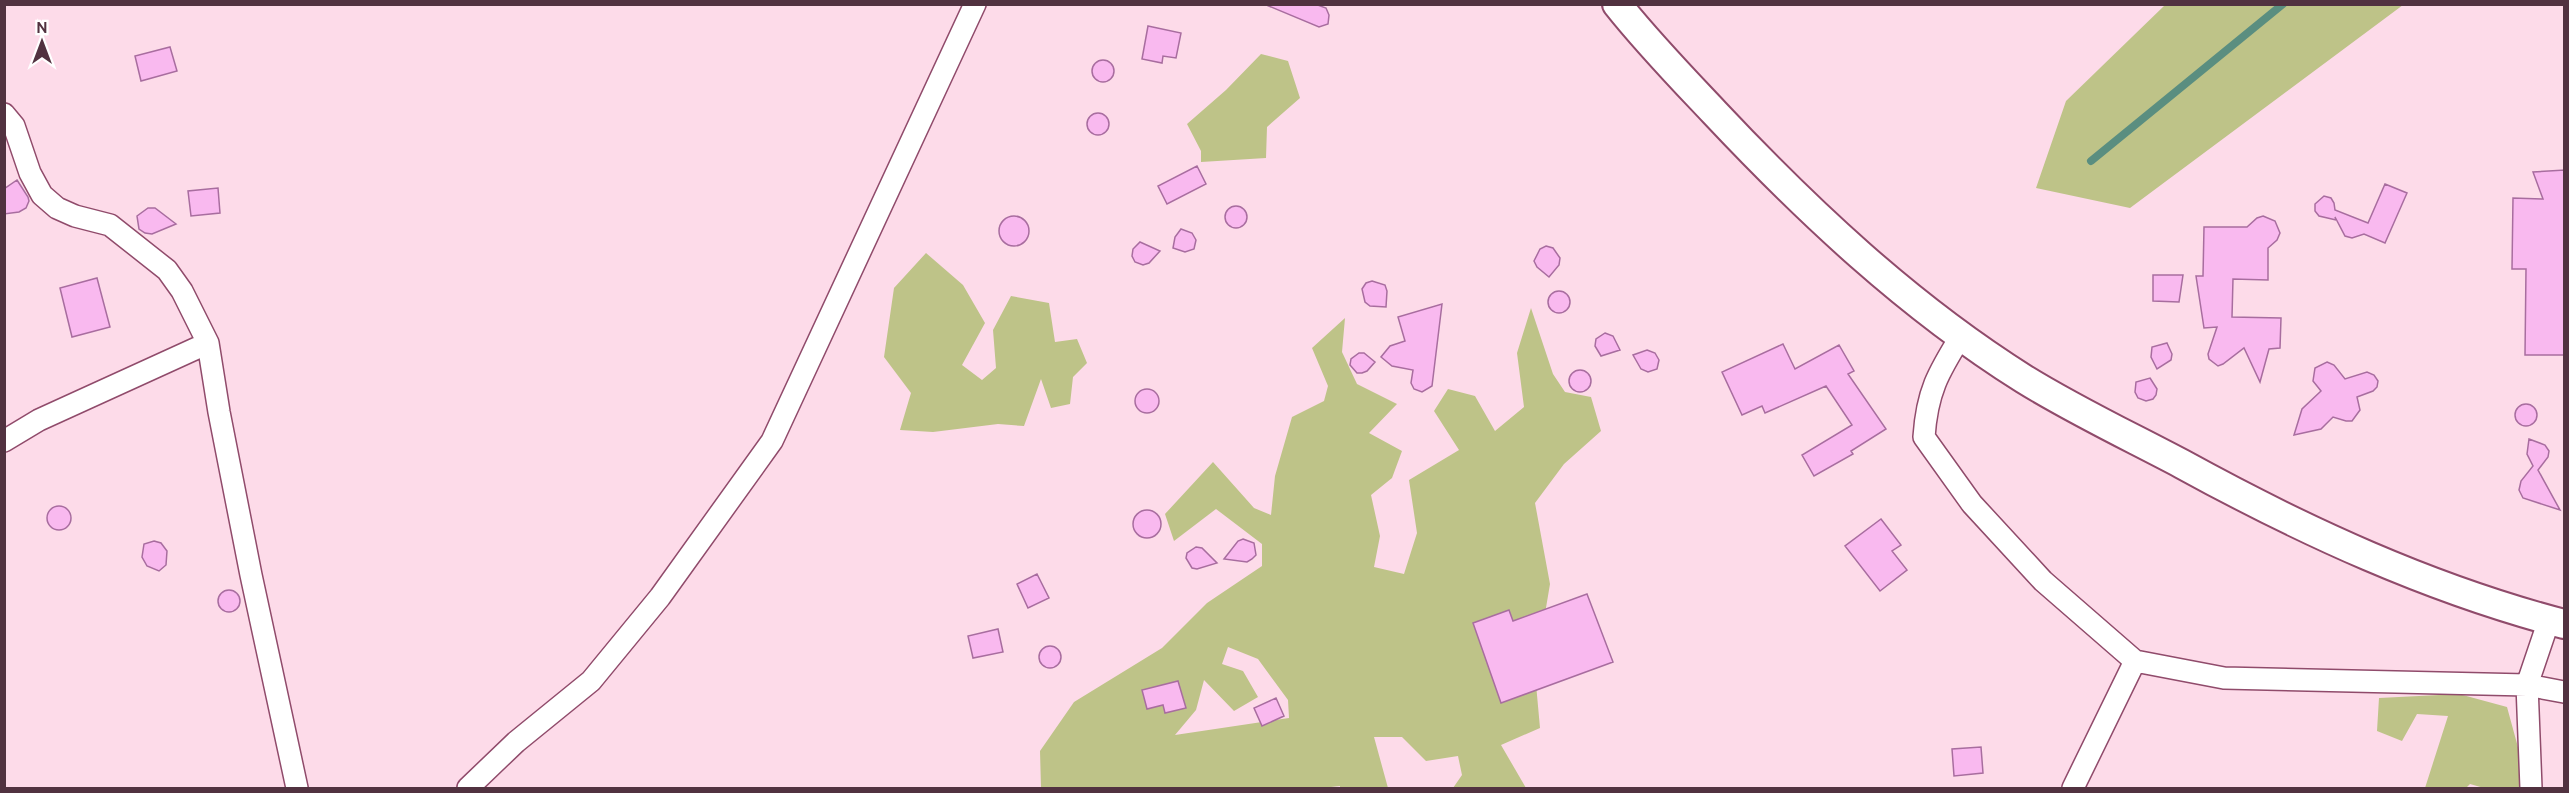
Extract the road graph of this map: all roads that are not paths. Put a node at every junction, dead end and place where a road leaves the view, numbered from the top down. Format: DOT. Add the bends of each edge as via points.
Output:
graph roads {
  1 [pos="975,4"];
  2 [pos="1617,4"];
  3 [pos="4,114"];
  4 [pos="1961,336"];
  5 [pos="208,343"];
  6 [pos="4,441"];
  7 [pos="2557,622"];
  8 [pos="2135,661"];
  9 [pos="2527,685"];
  10 [pos="2565,692"];
  11 [pos="297,789"];
  12 [pos="468,789"];
  13 [pos="2073,789"];
  14 [pos="2531,789"];
  1 -- 12 [label="street" via="772,441 660,597 591,681 516,742"];
  2 -- 4 [label="street" via="1764,166 1855,251"];
  3 -- 5 [label="street" via="14,126 42,195 75,216 110,225 166,270 182,291"];
  4 -- 7 [label="street" via="2025,379 2248,501 2360,554 2476,598"];
  4 -- 8 [label="street" via="1932,386 1924,437 1972,504 2043,581"];
  5 -- 6 [label="street" via="39,420"];
  5 -- 11 [label="street" via="248,564"];
  7 -- 9 [label="street"];
  8 -- 9 [label="street" via="2224,678"];
  8 -- 13 [label="street"];
  9 -- 10 [label="street"];
  9 -- 14 [label="street"];
}
